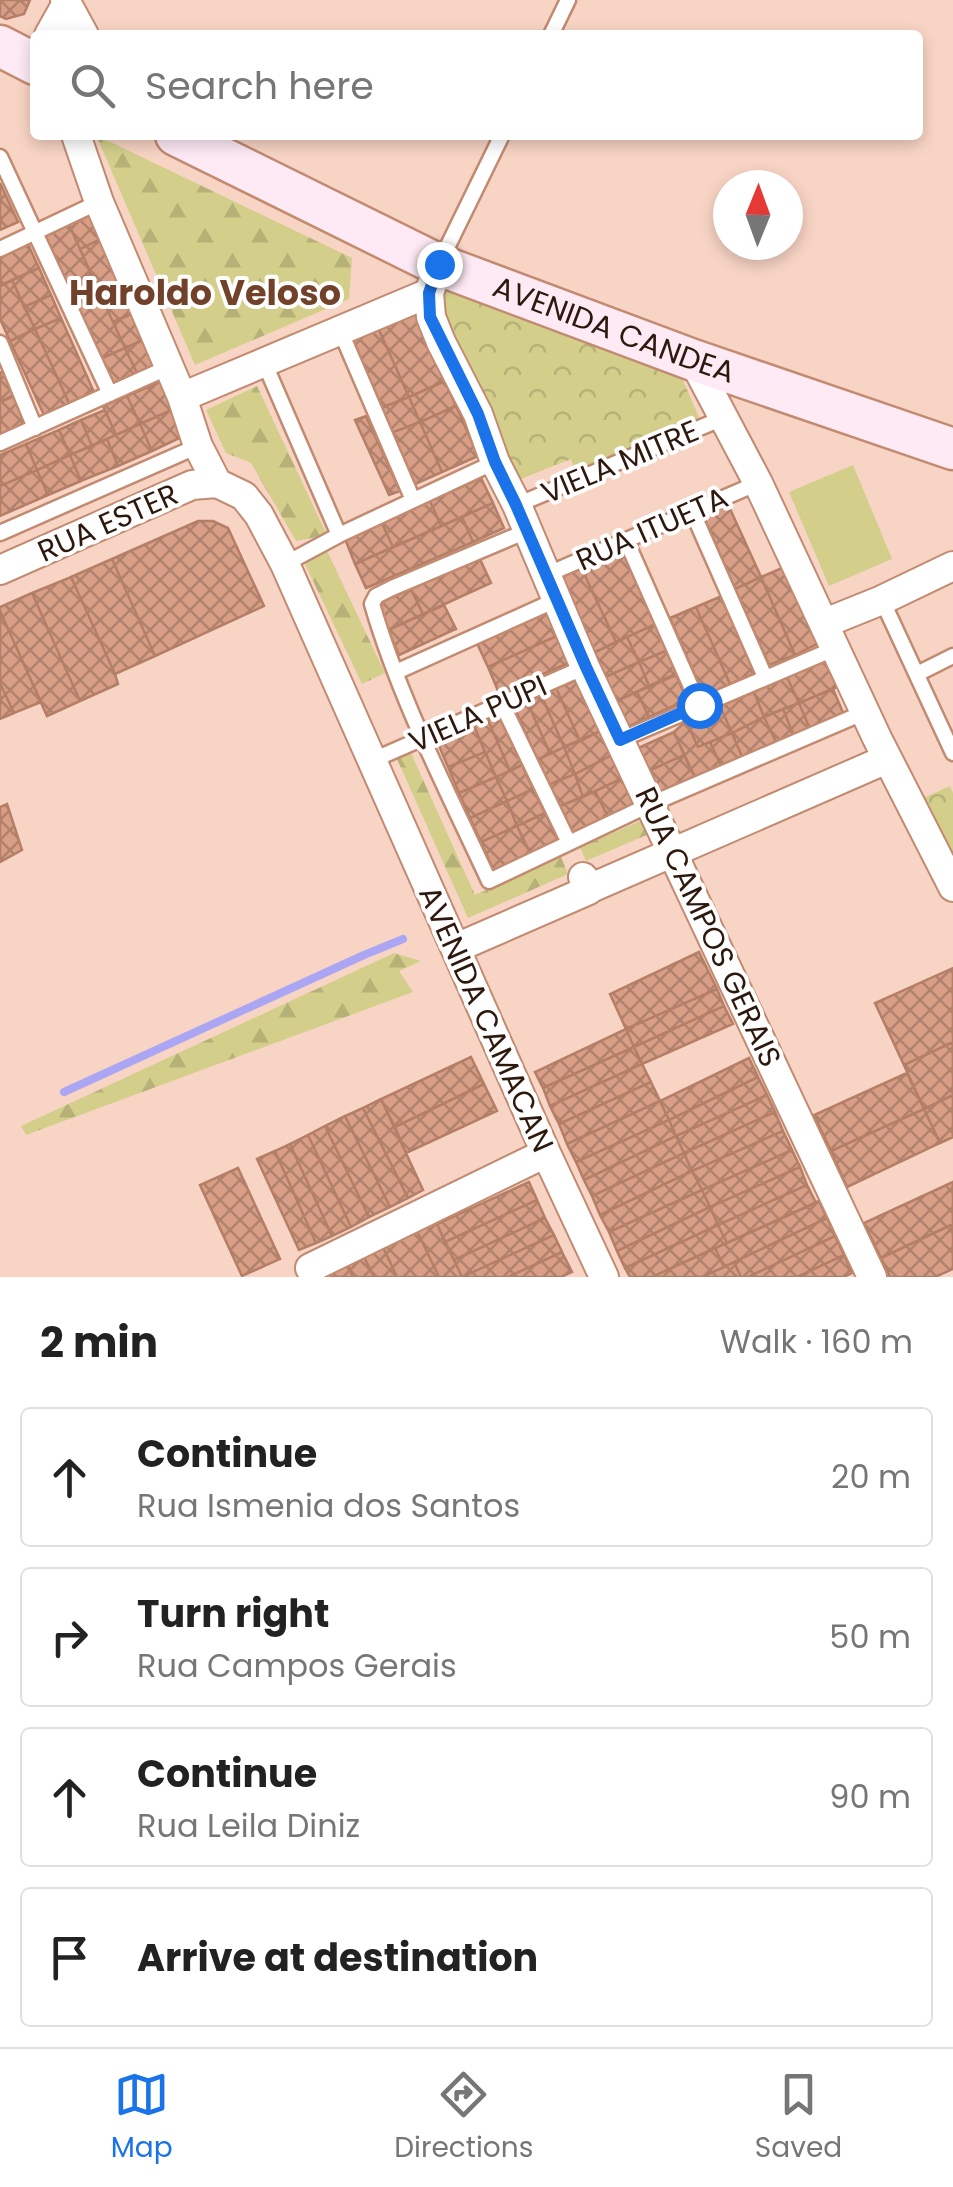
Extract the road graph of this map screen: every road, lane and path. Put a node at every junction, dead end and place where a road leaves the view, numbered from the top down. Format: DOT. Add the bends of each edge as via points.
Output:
graph roads {
  1 [pos="568,0"];
  2 [pos="66,2"];
  3 [pos="47,30"];
  4 [pos="81,30"];
  5 [pos="553,30"];
  6 [pos="78,140"];
  7 [pos="185,140"];
  8 [pos="500,140"];
  9 [pos="0,157"];
  10 [pos="99,202"];
  11 [pos="35,231"];
  12 [pos="0,249"];
  13 [pos="434,279"];
  14 [pos="340,330"];
  15 [pos="0,344"];
  16 [pos="694,360"];
  17 [pos="264,362"];
  18 [pos="169,367"];
  19 [pos="110,394"];
  20 [pos="182,396"];
  21 [pos="724,418"];
  22 [pos="35,428"];
  23 [pos="0,444"];
  24 [pos="198,446"];
  25 [pos="953,449"];
  26 [pos="495,462"];
  27 [pos="217,483"];
  28 [pos="758,483"];
  29 [pos="413,500"];
  30 [pos="692,511"];
  31 [pos="522,518"];
  32 [pos="0,533"];
  33 [pos="339,536"];
  34 [pos="626,540"];
  35 [pos="2,562"];
  36 [pos="285,564"];
  37 [pos="953,566"];
  38 [pos="551,588"];
  39 [pos="882,600"];
  40 [pos="831,635"];
  41 [pos="953,656"];
  42 [pos="586,667"];
  43 [pos="396,672"];
  44 [pos="917,674"];
  45 [pos="765,677"];
  46 [pos="502,704"];
  47 [pos="699,705"];
  48 [pos="865,712"];
  49 [pos="422,738"];
  50 [pos="620,740"];
  51 [pos="951,743"];
  52 [pos="887,759"];
  53 [pos="370,761"];
  54 [pos="651,804"];
  55 [pos="570,843"];
  56 [pos="674,854"];
  57 [pos="953,887"];
  58 [pos="456,948"];
  59 [pos="546,1154"];
  60 [pos="310,1268"];
  61 [pos="604,1277"];
  62 [pos="872,1277"];
  1 -- 5 [label="lane"];
  2 -- 3 [label="street"];
  2 -- 4 [label="street"];
  6 -- 10 [label="street"];
  7 -- 13 [label="main road, AVENIDA CANDEA"];
  8 -- 13 [label="lane"];
  9 -- 11 [label="lane"];
  10 -- 11 [label="lane"];
  10 -- 18 [label="street"];
  11 -- 12 [label="lane"];
  11 -- 19 [label="lane"];
  13 -- 14 [label="street"];
  13 -- 16 [label="main road, AVENIDA CANDEA"];
  13 -- 26 [label="street, RUA CAMPOS GERAIS" via="430,317"];
  14 -- 17 [label="street"];
  14 -- 29 [label="lane"];
  15 -- 22 [label="lane"];
  16 -- 21 [label="street"];
  16 -- 25 [label="main road, AVENIDA CANDEA"];
  17 -- 20 [label="street"];
  17 -- 33 [label="lane"];
  18 -- 19 [label="lane"];
  18 -- 20 [label="street"];
  19 -- 22 [label="lane"];
  20 -- 24 [label="street"];
  21 -- 28 [label="street"];
  21 -- 31 [label="lane, VIELA MITRE"];
  22 -- 23 [label="lane"];
  24 -- 27 [label="street"];
  24 -- 32 [label="lane"];
  26 -- 29 [label="lane"];
  26 -- 31 [label="street, RUA CAMPOS GERAIS"];
  27 -- 35 [label="street, RUA ESTER" via="192,485"];
  27 -- 36 [label="street, AVENIDA CAMACAN" via="244,496"];
  28 -- 30 [label="lane, RUA ITUETA"];
  28 -- 40 [label="street"];
  29 -- 33 [label="lane"];
  30 -- 34 [label="lane, RUA ITUETA"];
  30 -- 45 [label="lane"];
  31 -- 38 [label="street, RUA CAMPOS GERAIS"];
  31 -- 43 [label="lane, VIELA MITRE" via="376,596 372,604"];
  33 -- 36 [label="lane"];
  34 -- 38 [label="lane, RUA ITUETA"];
  34 -- 47 [label="lane"];
  36 -- 53 [label="street, AVENIDA CAMACAN"];
  37 -- 39 [label="street"];
  38 -- 42 [label="street, RUA CAMPOS GERAIS"];
  38 -- 43 [label="lane, RUA ITUETA"];
  39 -- 40 [label="street"];
  39 -- 44 [label="lane"];
  40 -- 45 [label="lane"];
  40 -- 48 [label="street"];
  41 -- 44 [label="lane"];
  42 -- 46 [label="lane, VIELA PUPI"];
  42 -- 50 [label="street, RUA CAMPOS GERAIS"];
  43 -- 49 [label="lane"];
  44 -- 51 [label="lane"];
  45 -- 47 [label="lane"];
  46 -- 49 [label="lane, VIELA PUPI"];
  46 -- 55 [label="lane"];
  47 -- 50 [label="lane"];
  48 -- 52 [label="street"];
  48 -- 54 [label="lane"];
  49 -- 53 [label="lane, VIELA PUPI"];
  49 -- 55 [label="lane" via="489,881"];
  50 -- 54 [label="street, RUA CAMPOS GERAIS"];
  52 -- 56 [label="street"];
  52 -- 57 [label="street"];
  53 -- 58 [label="street, AVENIDA CAMACAN"];
  54 -- 55 [label="lane"];
  54 -- 56 [label="street, RUA CAMPOS GERAIS"];
  56 -- 58 [label="street" via="591,888 583,877 589,890"];
  56 -- 62 [label="street, RUA CAMPOS GERAIS"];
  58 -- 59 [label="street, AVENIDA CAMACAN"];
  59 -- 60 [label="street"];
  59 -- 61 [label="street, AVENIDA CAMACAN"];
}
